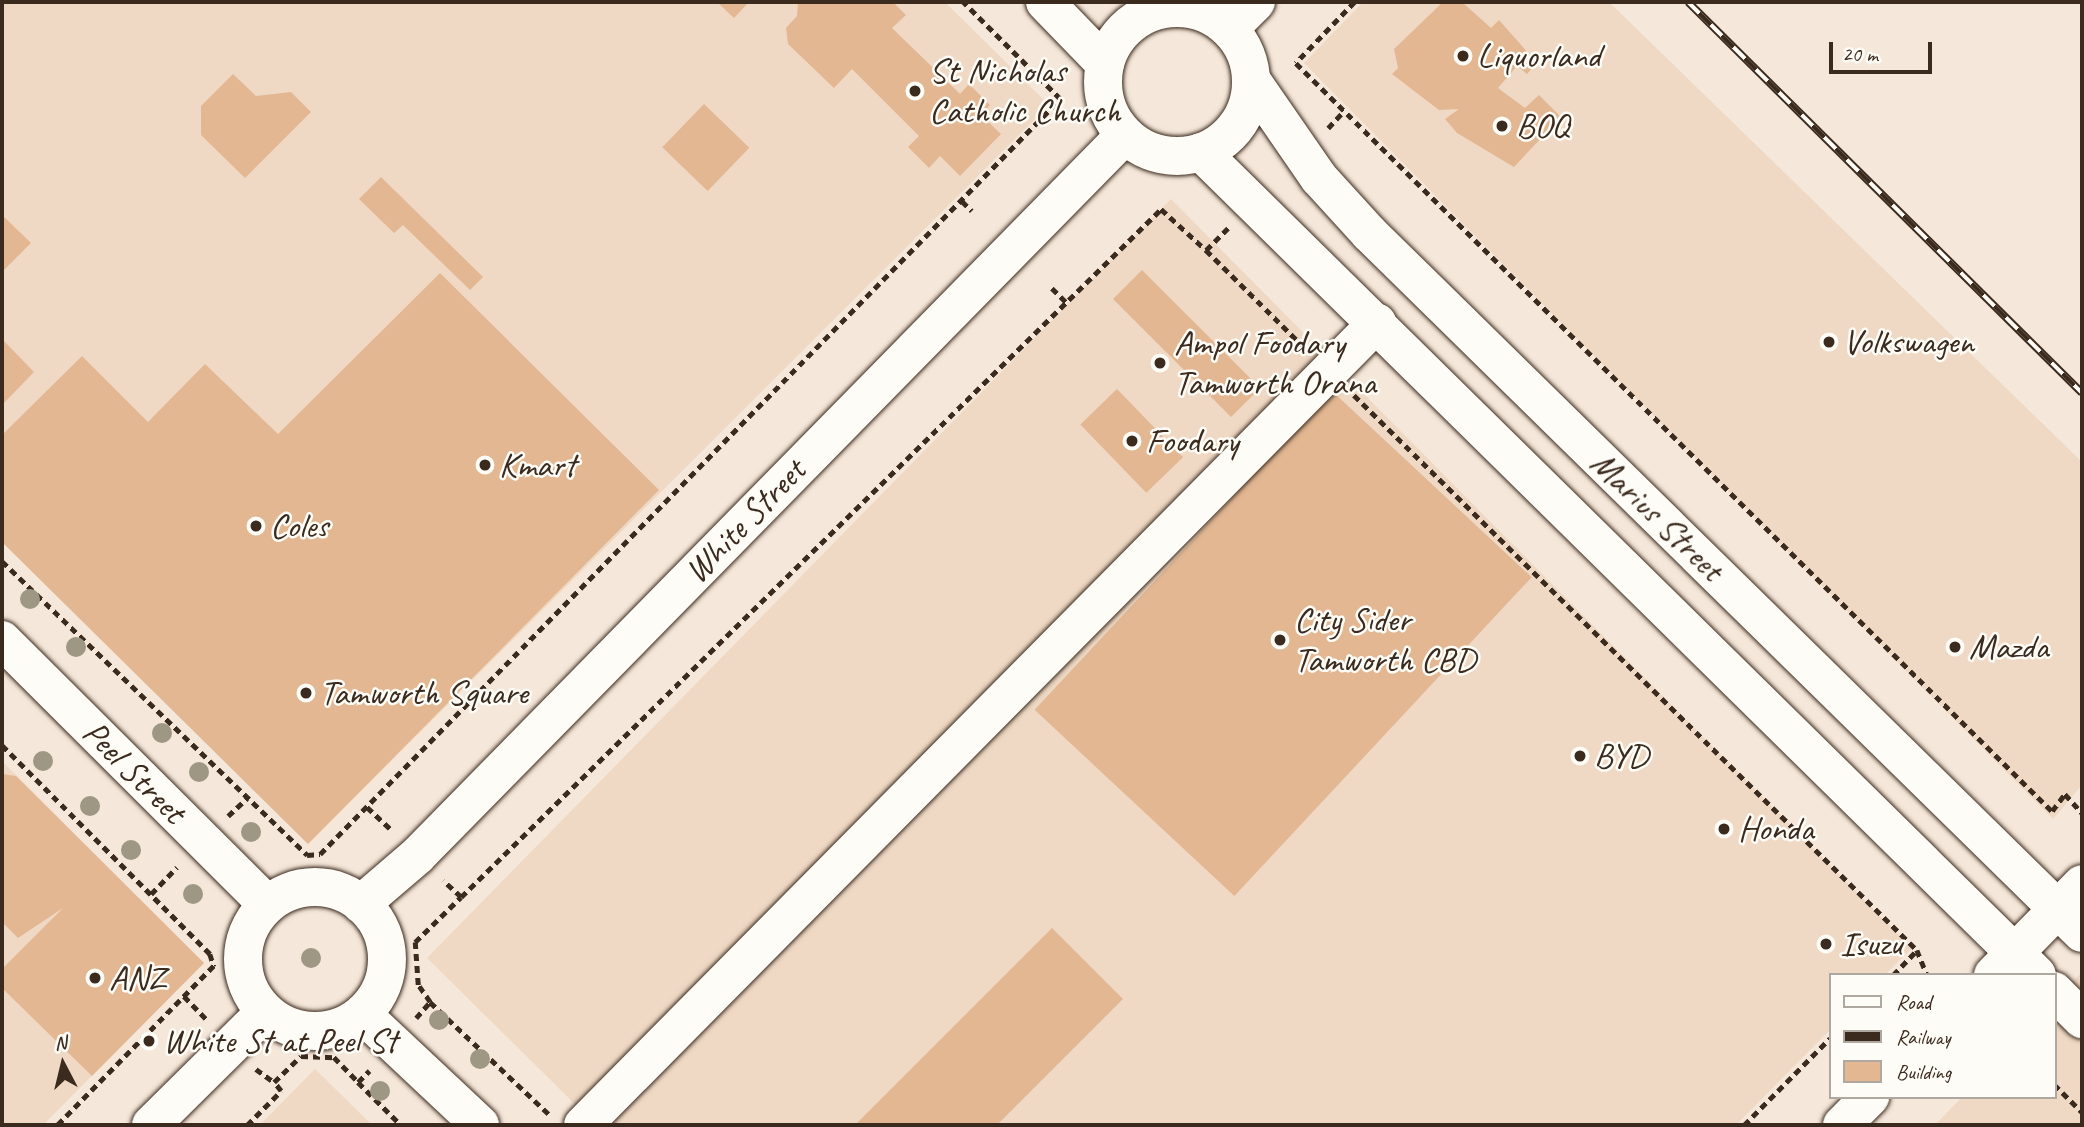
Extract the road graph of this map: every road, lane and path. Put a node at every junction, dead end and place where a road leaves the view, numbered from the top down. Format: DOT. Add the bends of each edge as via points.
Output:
graph roads {
  1 [pos="963,2"];
  2 [pos="1045,2"];
  3 [pos="1256,2"];
  4 [pos="1355,2"];
  5 [pos="1153,6"];
  6 [pos="1229,29"];
  7 [pos="1105,64"];
  8 [pos="1252,81"];
  9 [pos="1344,111"];
  10 [pos="1125,135"];
  11 [pos="1201,152"];
  12 [pos="1302,154"];
  13 [pos="962,201"];
  14 [pos="1253,203"];
  15 [pos="972,211"];
  16 [pos="1206,250"];
  17 [pos="1052,288"];
  18 [pos="1066,302"];
  19 [pos="1377,323"];
  20 [pos="1329,371"];
  21 [pos="2,561"];
  22 [pos="2,640"];
  23 [pos="2,746"];
  24 [pos="247,798"];
  25 [pos="367,807"];
  26 [pos="2082,813"];
  27 [pos="225,820"];
  28 [pos="399,837"];
  29 [pos="179,865"];
  30 [pos="440,878"];
  31 [pos="151,894"];
  32 [pos="461,897"];
  33 [pos="266,904"];
  34 [pos="361,904"];
  35 [pos="2074,909"];
  36 [pos="1917,950"];
  37 [pos="2015,967"];
  38 [pos="1895,973"];
  39 [pos="1926,973"];
  40 [pos="2056,993"];
  41 [pos="184,996"];
  42 [pos="430,1002"];
  43 [pos="423,1011"];
  44 [pos="264,1013"];
  45 [pos="362,1014"];
  46 [pos="2082,1019"];
  47 [pos="208,1021"];
  48 [pos="1828,1040"];
  49 [pos="375,1065"];
  50 [pos="255,1068"];
  51 [pos="274,1082"];
  52 [pos="358,1082"];
  53 [pos="2056,1086"];
  54 [pos="1868,1099"];
  55 [pos="2082,1112"];
  56 [pos="58,1125"];
  57 [pos="151,1125"];
  58 [pos="247,1125"];
  59 [pos="401,1125"];
  60 [pos="480,1125"];
  61 [pos="560,1125"];
  62 [pos="583,1125"];
  63 [pos="1744,1125"];
  64 [pos="1842,1125"];
  1 -- 13 [label="path" via="1060,99"];
  2 -- 7 [label="main road"];
  3 -- 6 [label="main road"];
  4 -- 9 [label="path" via="1296,63"];
  5 -- 6 [label="main road" via="1208,15"];
  5 -- 7 [label="main road" via="1124,30"];
  6 -- 8 [label="main road" via="1242,44"];
  7 -- 10 [label="main road" via="1103,90"];
  8 -- 11 [label="main road" via="1238,125"];
  8 -- 12 [label="main road, Marius Street"];
  9 -- 12 [label="path"];
  9 -- 26 [label="path" via="2052,811 2065,794"];
  10 -- 11 [label="main road" via="1161,154"];
  10 -- 34 [label="main road, White Street" via="417,856"];
  11 -- 14 [label="main road, Marius Street"];
  12 -- 35 [label="main road, Marius Street" via="1369,233"];
  13 -- 15 [label="path"];
  13 -- 25 [label="path"];
  14 -- 16 [label="path"];
  14 -- 19 [label="main road, Marius Street"];
  16 -- 18 [label="path" via="1161,209"];
  16 -- 20 [label="path"];
  17 -- 18 [label="path"];
  18 -- 32 [label="path"];
  19 -- 20 [label="main road"];
  19 -- 37 [label="main road, Marius Street"];
  20 -- 36 [label="path"];
  20 -- 62 [label="main road"];
  21 -- 24 [label="path"];
  22 -- 33 [label="main road, Peel Street"];
  23 -- 31 [label="path"];
  24 -- 25 [label="path" via="307,855 320,854"];
  24 -- 27 [label="path"];
  25 -- 28 [label="path"];
  29 -- 31 [label="path"];
  30 -- 32 [label="path"];
  31 -- 41 [label="path" via="210,954 214,966"];
  32 -- 42 [label="path" via="415,942 418,985"];
  33 -- 34 [label="main road" via="315,888"];
  33 -- 44 [label="main road" via="252,922 244,966"];
  34 -- 45 [label="main road" via="385,940 387,968"];
  35 -- 37 [label="main road"];
  36 -- 38 [label="path"];
  36 -- 39 [label="path"];
  40 -- 46 [label="main road"];
  41 -- 47 [label="path"];
  41 -- 56 [label="path"];
  42 -- 43 [label="path"];
  42 -- 61 [label="path"];
  44 -- 45 [label="main road" via="317,1031"];
  44 -- 57 [label="main road"];
  45 -- 60 [label="main road"];
  48 -- 63 [label="path"];
  49 -- 52 [label="path"];
  50 -- 51 [label="path"];
  51 -- 52 [label="path" via="302,1056 334,1057"];
  51 -- 58 [label="path" via="281,1091"];
  52 -- 59 [label="path"];
  53 -- 55 [label="path"];
  54 -- 64 [label="main road"];
}
